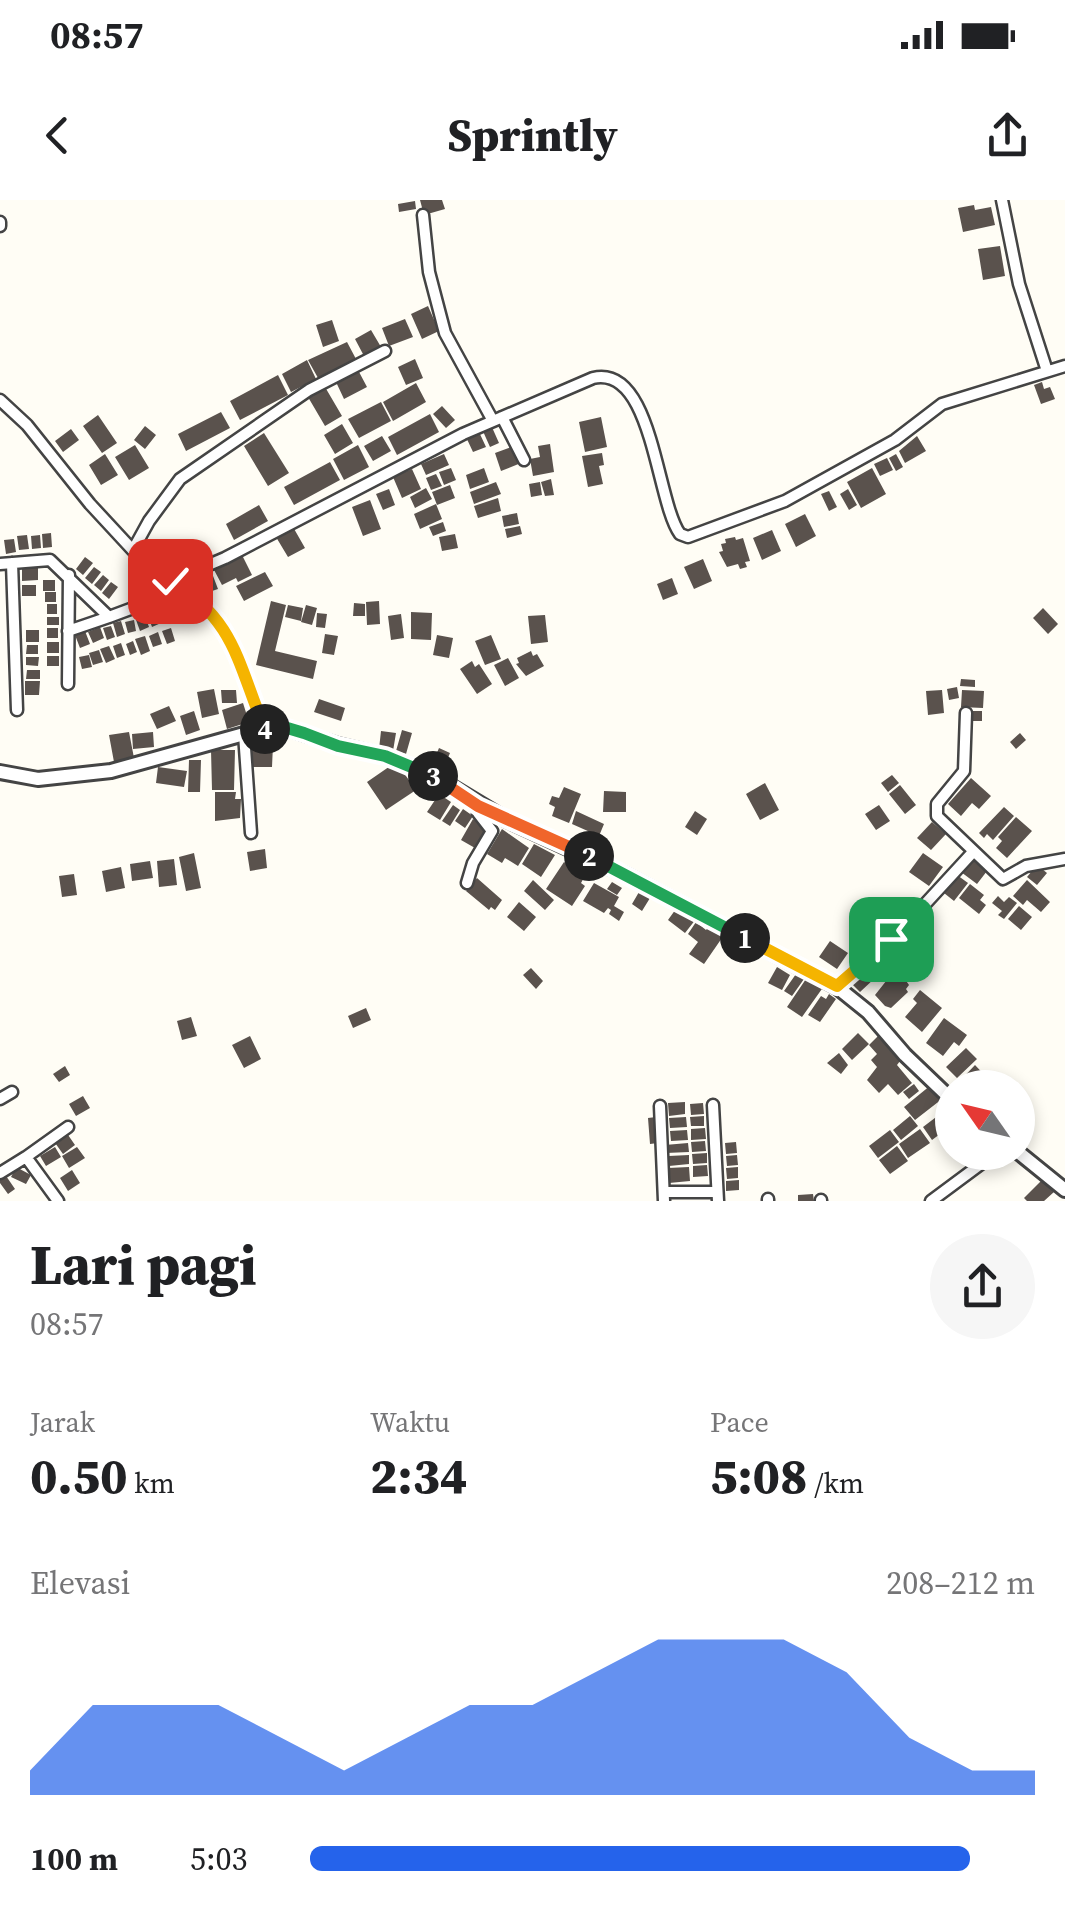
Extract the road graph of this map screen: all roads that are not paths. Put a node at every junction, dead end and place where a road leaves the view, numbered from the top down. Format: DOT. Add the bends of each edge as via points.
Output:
graph roads {
  1 [pos="1002,200"];
  2 [pos="423,214"];
  3 [pos="385,351"];
  4 [pos="1065,366"];
  5 [pos="1048,370"];
  6 [pos="0,400"];
  7 [pos="498,419"];
  8 [pos="524,460"];
  9 [pos="133,550"];
  10 [pos="6,564"];
  11 [pos="69,575"];
  12 [pos="170,581"];
  13 [pos="184,589"];
  14 [pos="109,616"];
  15 [pos="68,631"];
  16 [pos="68,684"];
  17 [pos="17,710"];
  18 [pos="966,713"];
  19 [pos="264,729"];
  20 [pos="244,734"];
  21 [pos="0,772"];
  22 [pos="478,806"];
  23 [pos="251,833"];
  24 [pos="974,852"];
  25 [pos="1065,859"];
  26 [pos="467,884"];
  27 [pos="837,986"];
  28 [pos="935,1084"];
  29 [pos="12,1092"];
  30 [pos="0,1099"];
  31 [pos="713,1105"];
  32 [pos="660,1106"];
  33 [pos="68,1127"];
  34 [pos="26,1156"];
  35 [pos="1035,1166"];
  36 [pos="973,1170"];
  37 [pos="0,1173"];
  38 [pos="1065,1190"];
  39 [pos="664,1196"];
  40 [pos="717,1196"];
  41 [pos="58,1201"];
  42 [pos="931,1201"];
  1 -- 5 [label="street" via="1019,284"];
  2 -- 7 [label="street" via="444,333"];
  3 -- 9 [label="street" via="309,390 180,479"];
  4 -- 5 [label="street"];
  5 -- 7 [label="street" via="942,404 895,440 785,502 688,537 670,516 642,416 616,379 593,378"];
  6 -- 9 [label="street"];
  7 -- 8 [label="street"];
  7 -- 12 [label="street"];
  9 -- 12 [label="street"];
  10 -- 11 [label="street" via="50,560"];
  10 -- 17 [label="street"];
  11 -- 14 [label="street"];
  11 -- 15 [label="street"];
  12 -- 13 [label="street"];
  13 -- 14 [label="street"];
  13 -- 19 [label="street" via="221,624"];
  14 -- 15 [label="street"];
  15 -- 16 [label="street"];
  18 -- 24 [label="street" via="964,771 936,810"];
  19 -- 20 [label="street"];
  19 -- 22 [label="street" via="284,727 385,756"];
  20 -- 21 [label="street" via="112,771 38,779"];
  20 -- 23 [label="street"];
  22 -- 26 [label="street" via="492,832"];
  22 -- 27 [label="street" via="572,847"];
  24 -- 25 [label="street" via="1003,879 1026,866"];
  24 -- 27 [label="street"];
  27 -- 28 [label="street"];
  29 -- 30 [label="street"];
  31 -- 40 [label="street"];
  32 -- 39 [label="street"];
  33 -- 34 [label="street"];
  34 -- 37 [label="street"];
  34 -- 41 [label="street"];
  35 -- 38 [label="street"];
  36 -- 42 [label="street"];
  39 -- 40 [label="street"];
}
